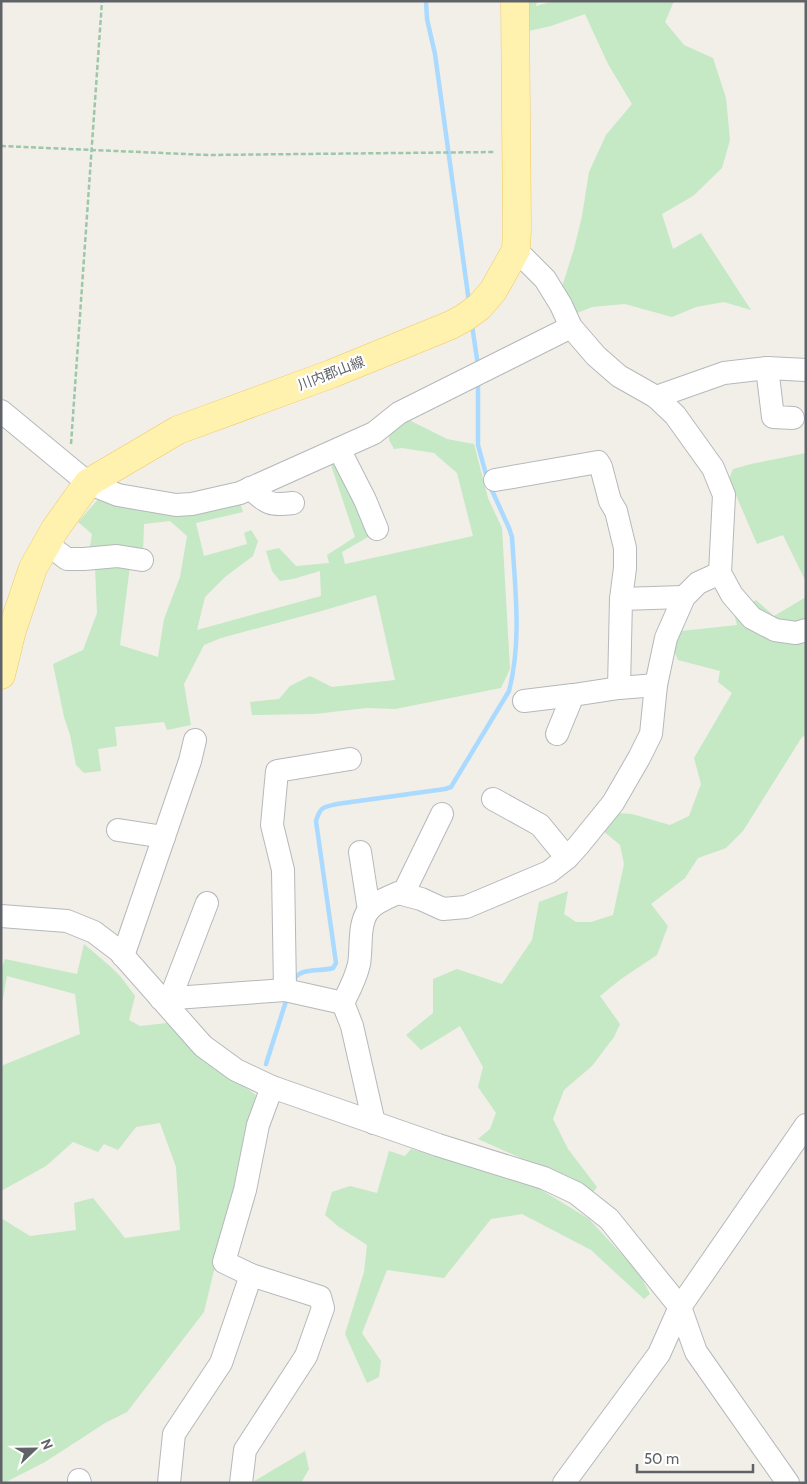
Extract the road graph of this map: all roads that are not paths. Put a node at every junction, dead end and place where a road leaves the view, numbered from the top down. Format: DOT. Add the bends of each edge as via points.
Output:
graph roads {
  1 [pos="515,1"];
  2 [pos="516,250"];
  3 [pos="571,327"];
  4 [pos="767,368"];
  5 [pos="806,370"];
  6 [pos="656,397"];
  7 [pos="1,411"];
  8 [pos="793,418"];
  9 [pos="339,449"];
  10 [pos="79,475"];
  11 [pos="495,480"];
  12 [pos="250,488"];
  13 [pos="293,503"];
  14 [pos="377,529"];
  15 [pos="47,544"];
  16 [pos="142,560"];
  17 [pos="720,573"];
  18 [pos="684,597"];
  19 [pos="621,599"];
  20 [pos="806,630"];
  21 [pos="1,675"];
  22 [pos="656,685"];
  23 [pos="619,688"];
  24 [pos="574,695"];
  25 [pos="524,702"];
  26 [pos="557,734"];
  27 [pos="195,740"];
  28 [pos="350,759"];
  29 [pos="493,799"];
  30 [pos="442,814"];
  31 [pos="118,830"];
  32 [pos="164,837"];
  33 [pos="360,852"];
  34 [pos="567,858"];
  35 [pos="402,894"];
  36 [pos="206,903"];
  37 [pos="369,910"];
  38 [pos="1,916"];
  39 [pos="123,956"];
  40 [pos="288,990"];
  41 [pos="166,999"];
  42 [pos="342,1003"];
  43 [pos="272,1087"];
  44 [pos="374,1123"];
  45 [pos="806,1125"];
  46 [pos="251,1276"];
  47 [pos="680,1307"];
  48 [pos="169,1483"];
  49 [pos="241,1483"];
  50 [pos="564,1483"];
  51 [pos="788,1483"];
  1 -- 2 [label="main road, 川内郡山線"];
  2 -- 3 [label="street" via="545,279"];
  2 -- 10 [label="main road, 川内郡山線" via="506,270 479,307 451,325 331,374 178,430"];
  3 -- 6 [label="street" via="619,376"];
  3 -- 9 [label="street" via="399,413 374,433"];
  4 -- 5 [label="street"];
  4 -- 6 [label="street" via="724,373"];
  4 -- 8 [label="street" via="773,417"];
  6 -- 17 [label="street" via="675,415 713,468 724,495"];
  7 -- 10 [label="street"];
  9 -- 12 [label="street"];
  9 -- 14 [label="street"];
  10 -- 12 [label="street" via="118,494 176,504 192,504"];
  10 -- 15 [label="main road, 川内郡山線"];
  11 -- 19 [label="street" via="598,462 616,510 625,548"];
  12 -- 13 [label="street" via="265,502 276,505"];
  15 -- 16 [label="street" via="67,558 117,556"];
  15 -- 21 [label="main road, 川内郡山線" via="33,568"];
  17 -- 18 [label="street" via="698,583"];
  17 -- 20 [label="street" via="732,595 752,618 775,630 796,633"];
  18 -- 19 [label="street"];
  18 -- 22 [label="street" via="666,638"];
  19 -- 23 [label="street"];
  22 -- 23 [label="street"];
  22 -- 34 [label="street" via="651,734 639,758 613,803"];
  23 -- 24 [label="street"];
  24 -- 25 [label="street"];
  24 -- 26 [label="street"];
  27 -- 32 [label="street"];
  28 -- 40 [label="street" via="276,771 272,825 282,870"];
  29 -- 34 [label="street" via="540,825"];
  30 -- 35 [label="street"];
  31 -- 32 [label="street"];
  32 -- 39 [label="street"];
  33 -- 37 [label="street"];
  34 -- 35 [label="street" via="549,872 466,907 443,909"];
  35 -- 37 [label="street" via="381,900"];
  36 -- 41 [label="street"];
  37 -- 42 [label="street" via="362,927 359,964"];
  38 -- 39 [label="street" via="67,921 94,932"];
  39 -- 41 [label="street"];
  40 -- 41 [label="street"];
  40 -- 42 [label="street"];
  41 -- 43 [label="street" via="203,1046 236,1070"];
  42 -- 44 [label="street" via="352,1026"];
  43 -- 44 [label="street"];
  43 -- 46 [label="street" via="258,1125 224,1262"];
  44 -- 47 [label="street" via="544,1178 576,1193 609,1219"];
  45 -- 47 [label="street"];
  46 -- 48 [label="street" via="221,1363 174,1434"];
  46 -- 49 [label="street" via="320,1297 323,1308 306,1356 245,1450"];
  47 -- 50 [label="street" via="659,1354"];
  47 -- 51 [label="street" via="696,1352"];
}
